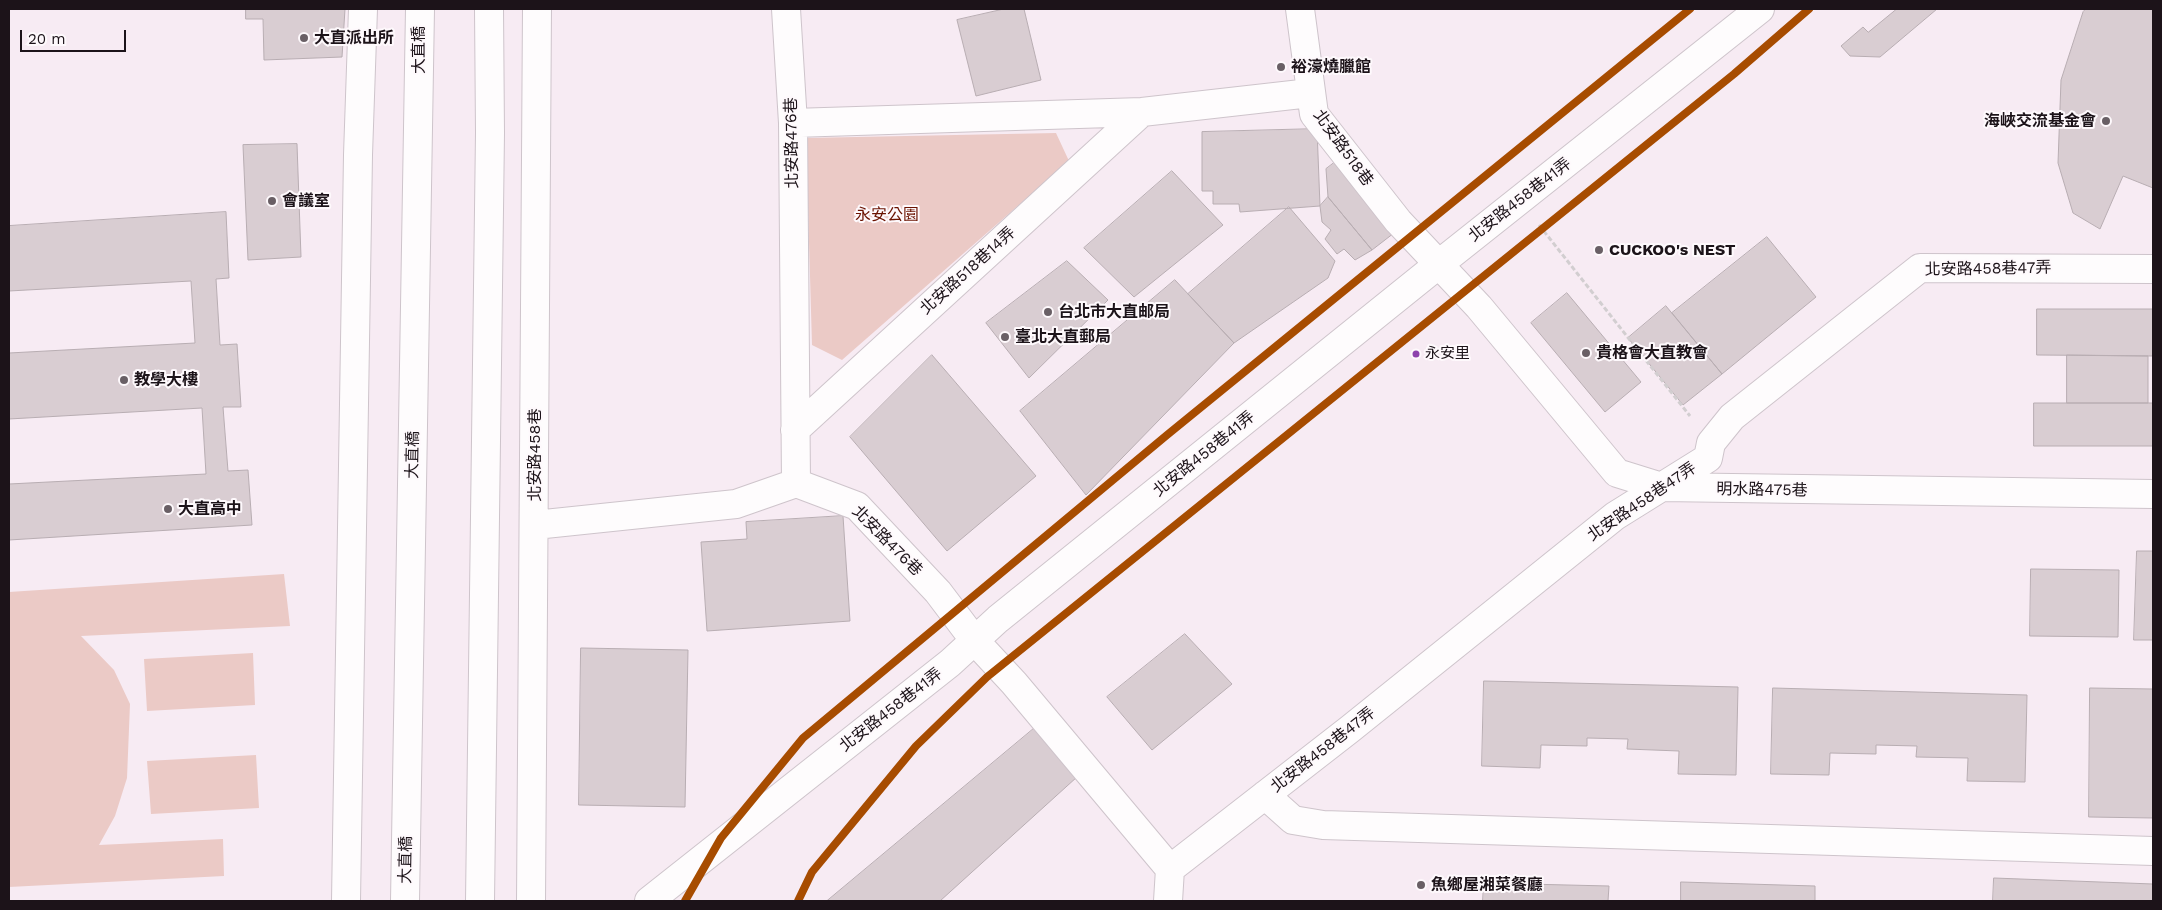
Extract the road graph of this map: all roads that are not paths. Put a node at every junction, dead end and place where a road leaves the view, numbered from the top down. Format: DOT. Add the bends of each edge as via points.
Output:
graph roads {
  1 [pos="363,9"];
  2 [pos="420,9"];
  3 [pos="489,9"];
  4 [pos="537,9"];
  5 [pos="786,9"];
  6 [pos="1300,9"];
  7 [pos="1760,9"];
  8 [pos="1310,93"];
  9 [pos="1142,112"];
  10 [pos="793,123"];
  11 [pos="1438,264"];
  12 [pos="2153,269"];
  13 [pos="795,430"];
  14 [pos="796,483"];
  15 [pos="1662,487"];
  16 [pos="2153,494"];
  17 [pos="535,525"];
  18 [pos="975,641"];
  19 [pos="1265,795"];
  20 [pos="2153,851"];
  21 [pos="1170,869"];
  22 [pos="346,901"];
  23 [pos="405,901"];
  24 [pos="480,901"];
  25 [pos="531,901"];
  26 [pos="649,901"];
  27 [pos="1168,901"];
  1 -- 22 [label="street"];
  2 -- 23 [label="street, 大直橋"];
  3 -- 24 [label="street"];
  4 -- 17 [label="street, 北安路458巷"];
  5 -- 10 [label="street, 北安路476巷"];
  6 -- 8 [label="street, 北安路518巷"];
  7 -- 11 [label="street, 北安路458巷41弄"];
  8 -- 9 [label="street"];
  8 -- 11 [label="street, 北安路518巷" via="1314,114 1398,221"];
  9 -- 10 [label="street"];
  9 -- 13 [label="street, 北安路518巷14弄"];
  10 -- 13 [label="street, 北安路476巷"];
  11 -- 15 [label="street, 明水路475巷" via="1479,307 1618,473"];
  11 -- 18 [label="street, 北安路458巷41弄" via="998,619"];
  12 -- 15 [label="street, 北安路458巷47弄" via="1920,268 1732,417 1712,443 1708,458"];
  13 -- 14 [label="street, 北安路476巷"];
  14 -- 17 [label="street" via="736,504"];
  14 -- 18 [label="street, 北安路476巷" via="857,506 938,592"];
  15 -- 16 [label="street, 明水路475巷"];
  15 -- 19 [label="street, 北安路458巷47弄" via="1615,516"];
  17 -- 25 [label="street, 北安路458巷"];
  18 -- 21 [label="street, 北安路476巷"];
  18 -- 26 [label="street, 北安路458巷41弄"];
  19 -- 20 [label="street" via="1294,820 1323,825"];
  19 -- 21 [label="street, 北安路458巷47弄"];
  21 -- 27 [label="street"];
}
